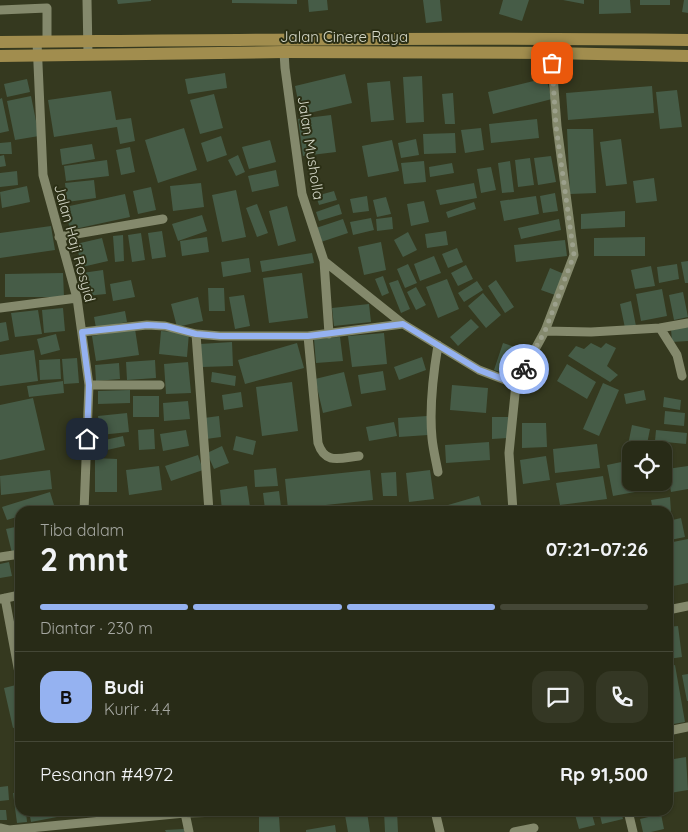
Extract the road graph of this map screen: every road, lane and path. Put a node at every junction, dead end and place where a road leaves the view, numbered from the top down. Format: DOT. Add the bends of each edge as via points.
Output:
graph roads {
  1 [pos="87,0"];
  2 [pos="0,10"];
  3 [pos="550,38"];
  4 [pos="87,40"];
  5 [pos="688,40"];
  6 [pos="0,42"];
  7 [pos="42,42"];
  8 [pos="284,52"];
  9 [pos="551,53"];
  10 [pos="88,54"];
  11 [pos="0,56"];
  12 [pos="37,56"];
  13 [pos="688,56"];
  14 [pos="163,219"];
  15 [pos="59,237"];
  16 [pos="324,261"];
  17 [pos="77,298"];
  18 [pos="0,308"];
  19 [pos="403,324"];
  20 [pos="688,324"];
  21 [pos="660,328"];
  22 [pos="545,331"];
  23 [pos="82,332"];
  24 [pos="196,334"];
  25 [pos="329,334"];
  26 [pos="308,336"];
  27 [pos="438,345"];
  28 [pos="682,376"];
  29 [pos="516,384"];
  30 [pos="89,385"];
  31 [pos="160,385"];
  32 [pos="359,456"];
  33 [pos="438,472"];
  34 [pos="84,506"];
  35 [pos="209,506"];
  36 [pos="513,506"];
  37 [pos="15,555"];
  38 [pos="0,557"];
  39 [pos="15,596"];
  40 [pos="2,599"];
  41 [pos="688,606"];
  42 [pos="673,609"];
  43 [pos="15,656"];
  44 [pos="688,727"];
  45 [pos="673,729"];
  46 [pos="129,816"];
  47 [pos="186,816"];
  48 [pos="436,816"];
  49 [pos="629,816"];
  50 [pos="534,828"];
  51 [pos="6,830"];
  52 [pos="189,832"];
  53 [pos="440,832"];
  54 [pos="514,832"];
  55 [pos="633,832"];
  1 -- 4 [label="street"];
  2 -- 7 [label="street, Jalan Haji Rosyid" via="46,8"];
  3 -- 4 [label="main road, Jalan Cinere Raya"];
  3 -- 5 [label="main road, Jalan Cinere Raya"];
  3 -- 9 [label="street"];
  4 -- 7 [label="main road, Jalan Cinere Raya"];
  4 -- 10 [label="street"];
  6 -- 7 [label="main road, Jalan Cinere Raya"];
  7 -- 12 [label="street, Jalan Haji Rosyid"];
  8 -- 9 [label="main road, Jalan Cinere Raya"];
  8 -- 10 [label="main road, Jalan Cinere Raya"];
  8 -- 16 [label="street, Jalan Musholla" via="302,194"];
  9 -- 13 [label="main road, Jalan Cinere Raya"];
  9 -- 22 [label="street" via="556,126 574,255"];
  10 -- 12 [label="main road, Jalan Cinere Raya"];
  11 -- 12 [label="main road, Jalan Cinere Raya"];
  12 -- 15 [label="street, Jalan Haji Rosyid" via="43,175"];
  14 -- 15 [label="street"];
  15 -- 17 [label="street, Jalan Haji Rosyid"];
  16 -- 19 [label="street"];
  16 -- 25 [label="street, Jalan Musholla"];
  17 -- 18 [label="street"];
  17 -- 23 [label="street, Jalan Haji Rosyid"];
  19 -- 25 [label="street"];
  19 -- 27 [label="street"];
  20 -- 21 [label="street"];
  21 -- 22 [label="street"];
  21 -- 28 [label="street" via="677,355"];
  22 -- 29 [label="street"];
  23 -- 24 [label="street" via="147,325"];
  23 -- 30 [label="street, Jalan Haji Rosyid"];
  24 -- 26 [label="street"];
  24 -- 35 [label="street"];
  25 -- 26 [label="street"];
  26 -- 32 [label="street" via="320,450 329,458"];
  27 -- 29 [label="street" via="479,370"];
  27 -- 33 [label="street" via="431,409"];
  29 -- 36 [label="street" via="509,453"];
  30 -- 31 [label="street"];
  30 -- 34 [label="street, Jalan Haji Rosyid"];
  37 -- 38 [label="street"];
  39 -- 40 [label="street"];
  40 -- 43 [label="street"];
  41 -- 42 [label="street"];
  44 -- 45 [label="street"];
  46 -- 51 [label="street"];
  47 -- 52 [label="street"];
  48 -- 53 [label="street"];
  49 -- 55 [label="street"];
  50 -- 54 [label="street"];
}
